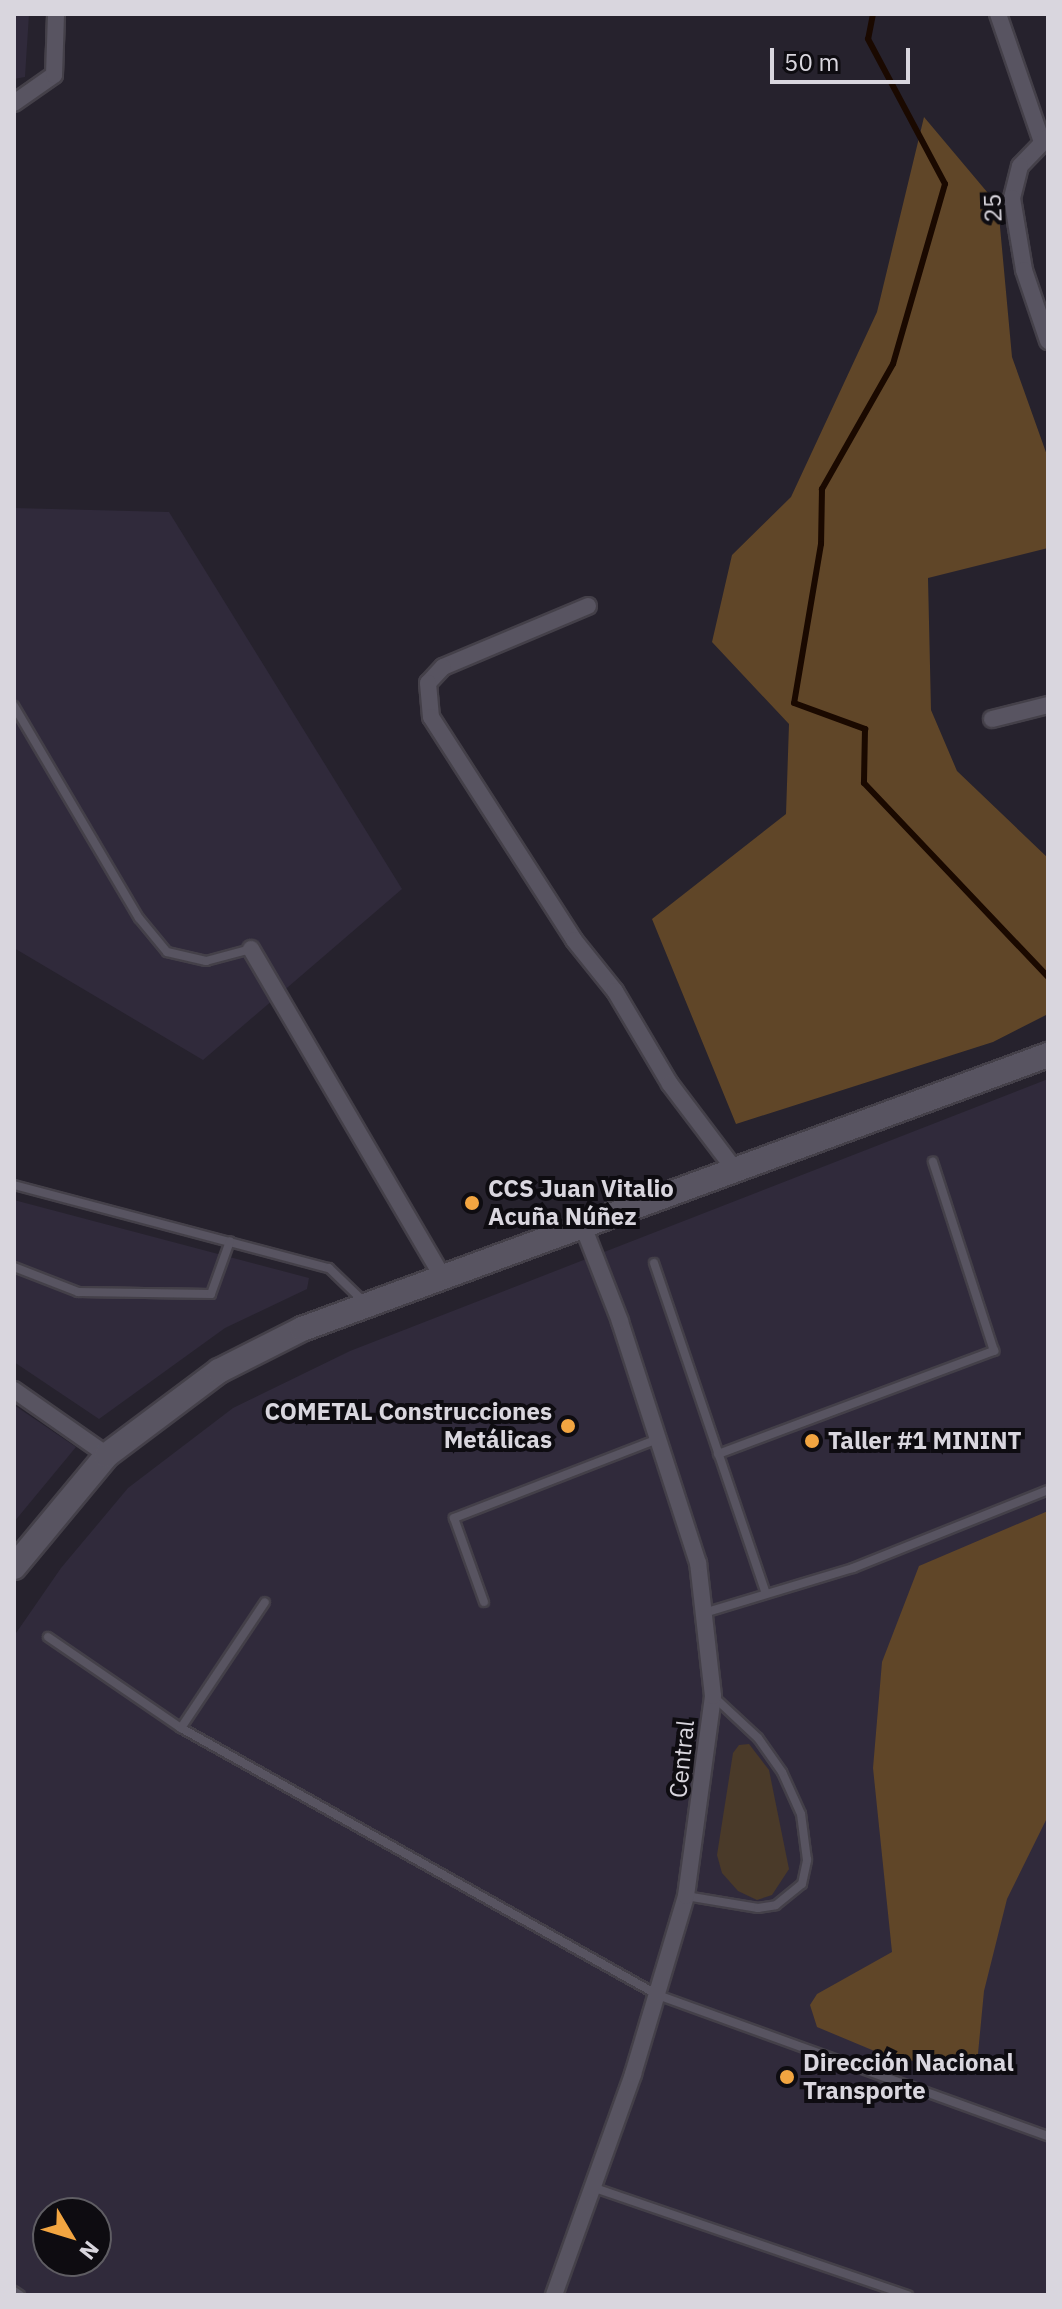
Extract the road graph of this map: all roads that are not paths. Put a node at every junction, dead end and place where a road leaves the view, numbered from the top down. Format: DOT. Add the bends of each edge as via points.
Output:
graph roads {
  1 [pos="56,14"];
  2 [pos="998,14"];
  3 [pos="14,103"];
  4 [pos="1044,138"];
  5 [pos="1046,331"];
  6 [pos="588,606"];
  7 [pos="1048,705"];
  8 [pos="14,706"];
  9 [pos="992,719"];
  10 [pos="251,949"];
  11 [pos="1048,1055"];
  12 [pos="933,1162"];
  13 [pos="735,1170"];
  14 [pos="14,1185"];
  15 [pos="583,1226"];
  16 [pos="230,1241"];
  17 [pos="654,1263"];
  18 [pos="14,1267"];
  19 [pos="442,1276"];
  20 [pos="366,1305"];
  21 [pos="14,1390"];
  22 [pos="658,1438"];
  23 [pos="718,1454"];
  24 [pos="107,1455"];
  25 [pos="1048,1490"];
  26 [pos="14,1567"];
  27 [pos="765,1591"];
  28 [pos="265,1602"];
  29 [pos="484,1602"];
  30 [pos="704,1613"];
  31 [pos="48,1637"];
  32 [pos="713,1696"];
  33 [pos="181,1728"];
  34 [pos="686,1896"];
  35 [pos="658,1995"];
  36 [pos="1048,2136"];
  37 [pos="592,2187"];
  38 [pos="14,2291"];
  39 [pos="20,2295"];
  40 [pos="554,2295"];
  41 [pos="908,2295"];
  1 -- 3 [label="street" via="54,75"];
  2 -- 4 [label="street"];
  4 -- 5 [label="street, 25" via="1020,166 1012,198 1024,270"];
  6 -- 13 [label="street" via="443,667 428,683 431,717 574,940 615,991 670,1084"];
  7 -- 9 [label="street"];
  8 -- 10 [label="lane" via="139,918 167,952 206,961"];
  10 -- 19 [label="street"];
  11 -- 13 [label="main road"];
  12 -- 23 [label="lane" via="994,1351"];
  13 -- 15 [label="main road"];
  14 -- 16 [label="lane"];
  15 -- 19 [label="main road"];
  15 -- 22 [label="street, Central"];
  16 -- 18 [label="lane" via="211,1294 78,1292"];
  16 -- 20 [label="lane" via="329,1268"];
  17 -- 23 [label="lane"];
  19 -- 20 [label="main road"];
  20 -- 24 [label="main road" via="302,1329 219,1371"];
  21 -- 24 [label="street"];
  22 -- 29 [label="lane" via="454,1518"];
  22 -- 30 [label="street, Central" via="698,1563"];
  23 -- 27 [label="lane"];
  24 -- 26 [label="main road"];
  25 -- 27 [label="lane" via="853,1568"];
  27 -- 30 [label="lane"];
  28 -- 33 [label="lane"];
  30 -- 32 [label="street, Central"];
  31 -- 33 [label="lane"];
  32 -- 34 [label="street, Central"];
  32 -- 34 [label="lane" via="758,1738 782,1772 801,1814 807,1860 802,1884 776,1905 758,1908"];
  33 -- 35 [label="lane"];
  34 -- 35 [label="street, Central"];
  35 -- 36 [label="lane"];
  35 -- 37 [label="street, Central"];
  37 -- 40 [label="street, Central"];
  37 -- 41 [label="lane"];
  38 -- 39 [label="lane"];
}
